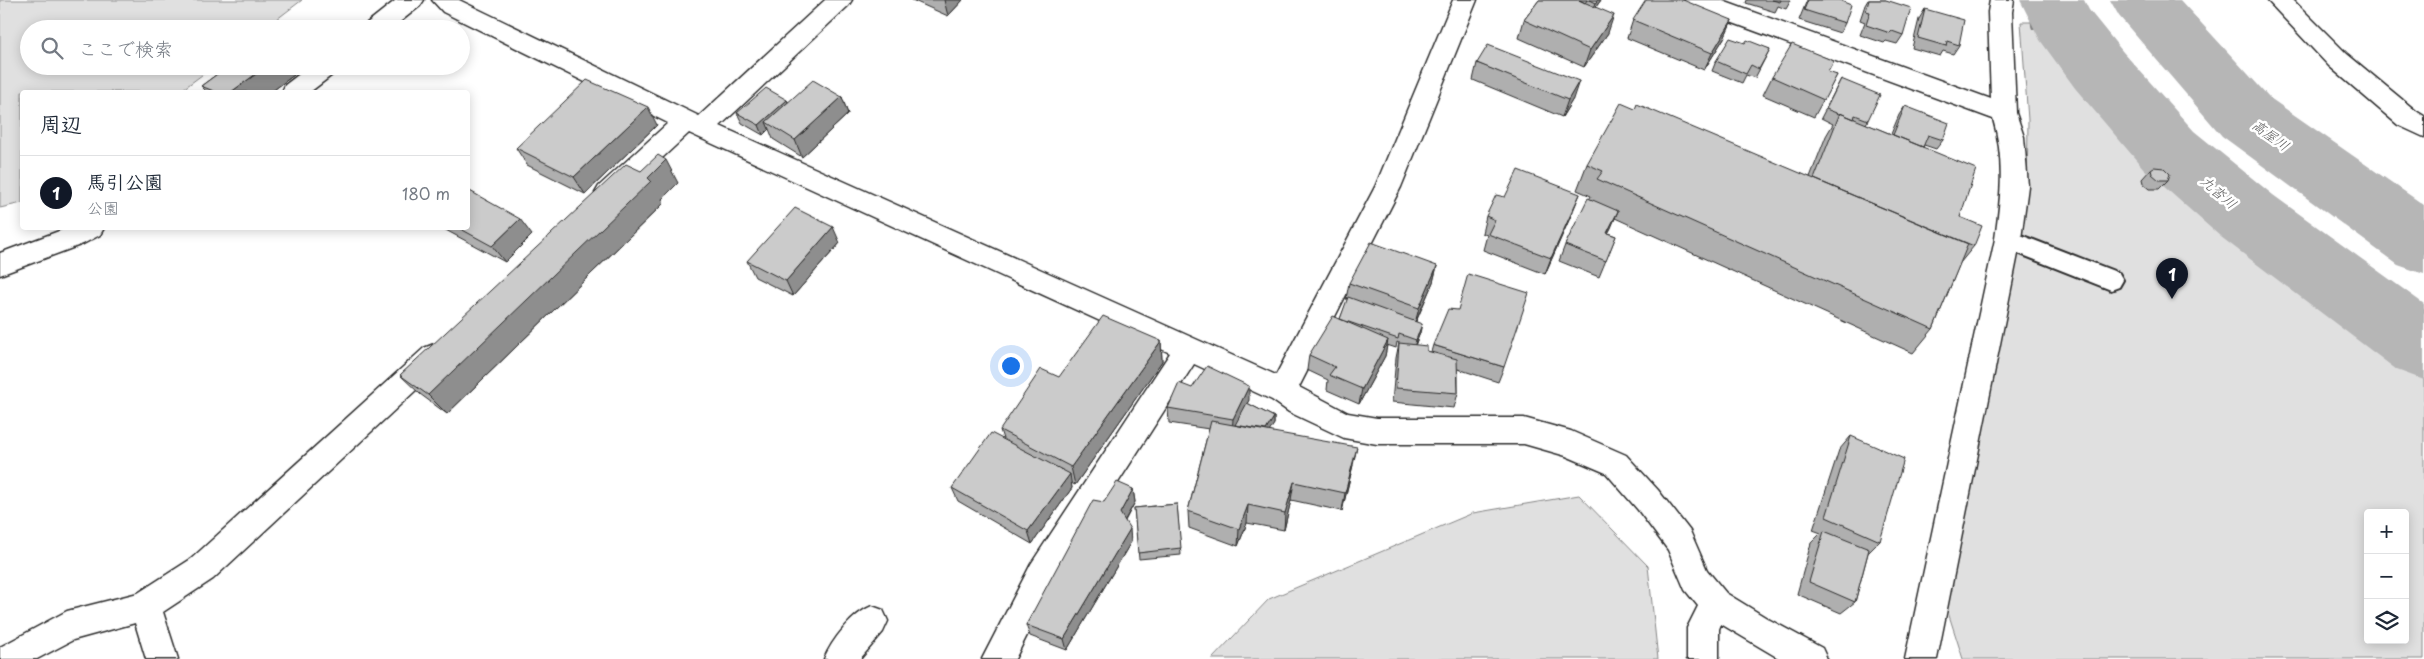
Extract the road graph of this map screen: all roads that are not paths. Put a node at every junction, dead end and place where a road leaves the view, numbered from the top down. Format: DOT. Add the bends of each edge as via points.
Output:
graph roads {
  1 [pos="412,0"];
  2 [pos="444,0"];
  3 [pos="840,0"];
  4 [pos="1465,0"];
  5 [pos="1695,0"];
  6 [pos="2002,0"];
  7 [pos="2279,0"];
  8 [pos="386,20"];
  9 [pos="316,75"];
  10 [pos="297,90"];
  11 [pos="2004,113"];
  12 [pos="694,125"];
  13 [pos="2424,127"];
  14 [pos="592,208"];
  15 [pos="87,230"];
  16 [pos="2008,240"];
  17 [pos="0,264"];
  18 [pos="2111,280"];
  19 [pos="455,336"];
  20 [pos="1188,350"];
  21 [pos="1282,391"];
  22 [pos="1715,603"];
  23 [pos="145,606"];
  24 [pos="872,621"];
  25 [pos="10,659"];
  26 [pos="162,659"];
  27 [pos="840,659"];
  28 [pos="998,659"];
  29 [pos="1702,659"];
  30 [pos="1811,659"];
  31 [pos="1920,659"];
  1 -- 8 [label="street"];
  2 -- 12 [label="street"];
  3 -- 12 [label="street"];
  4 -- 21 [label="street" via="1388,187"];
  5 -- 11 [label="street"];
  6 -- 11 [label="street"];
  7 -- 13 [label="street" via="2338,60 2406,118"];
  9 -- 10 [label="street"];
  11 -- 16 [label="street" via="2011,137 2016,186"];
  12 -- 14 [label="street"];
  12 -- 20 [label="street"];
  15 -- 17 [label="street"];
  16 -- 18 [label="lane"];
  16 -- 31 [label="street"];
  19 -- 23 [label="street" via="202,569"];
  20 -- 21 [label="street"];
  20 -- 28 [label="street" via="1042,574"];
  21 -- 22 [label="street" via="1344,425 1378,431 1524,431 1570,444 1616,464 1679,541 1696,580"];
  22 -- 29 [label="street" via="1703,628"];
  22 -- 30 [label="street"];
  23 -- 25 [label="street" via="67,626"];
  23 -- 26 [label="street"];
  24 -- 27 [label="street"];
}
